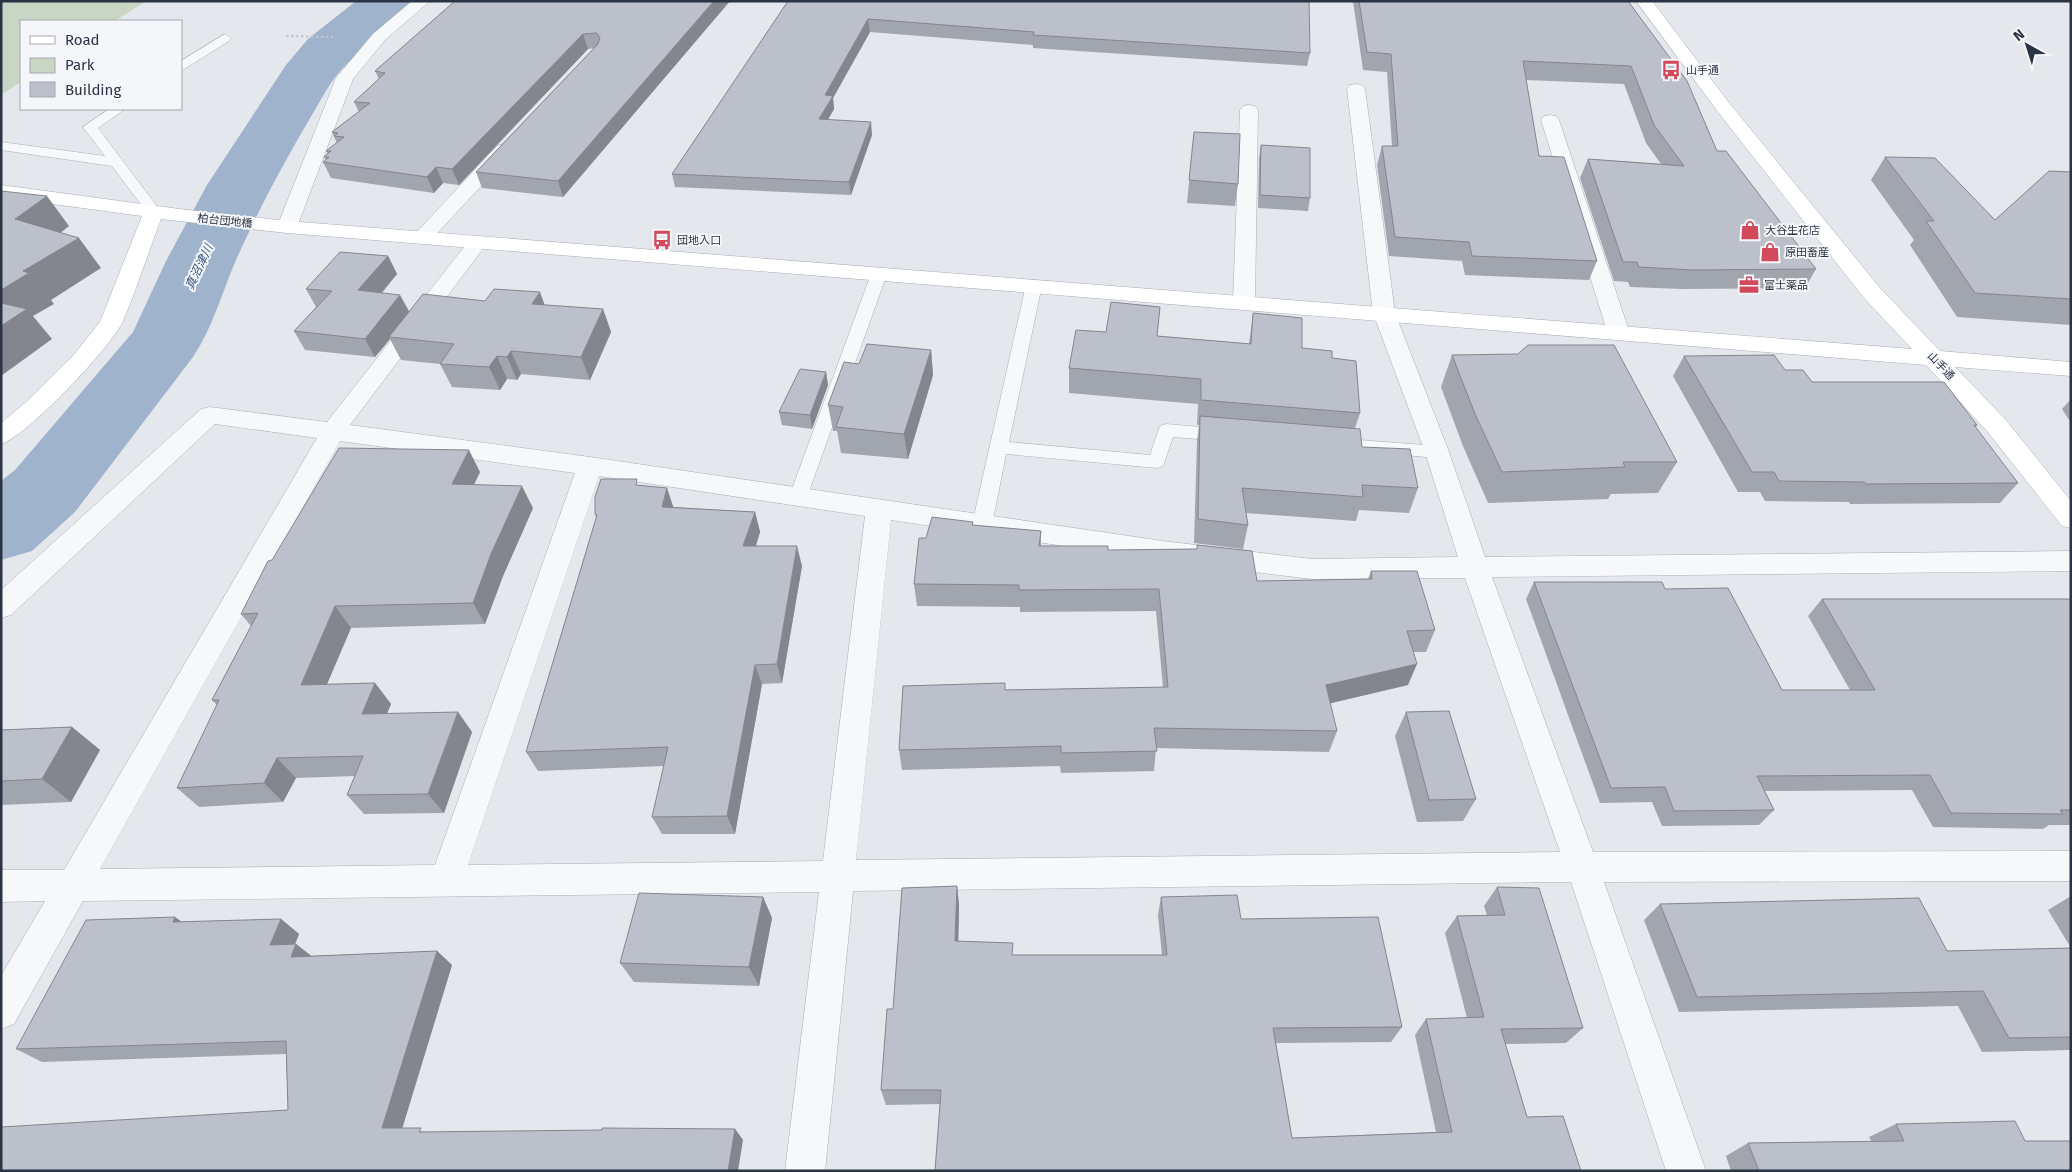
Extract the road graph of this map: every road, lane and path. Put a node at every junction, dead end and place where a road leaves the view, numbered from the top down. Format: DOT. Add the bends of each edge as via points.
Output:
graph roads {
  1 [pos="422,1"];
  2 [pos="1644,1"];
  3 [pos="225,38"];
  4 [pos="182,66"];
  5 [pos="1356,89"];
  6 [pos="117,110"];
  7 [pos="1249,110"];
  8 [pos="1550,120"];
  9 [pos="515,139"];
  10 [pos="1,146"];
  11 [pos="116,162"];
  12 [pos="1,192"];
  13 [pos="154,212"];
  14 [pos="287,227"];
  15 [pos="422,238"];
  16 [pos="478,242"];
  17 [pos="879,274"];
  18 [pos="1034,285"];
  19 [pos="1244,302"];
  20 [pos="1384,313"];
  21 [pos="1618,332"];
  22 [pos="1933,358"];
  23 [pos="2071,369"];
  24 [pos="333,431"];
  25 [pos="1,436"];
  26 [pos="1243,436"];
  27 [pos="1321,443"];
  28 [pos="999,447"];
  29 [pos="1437,452"];
  30 [pos="590,466"];
  31 [pos="798,496"];
  32 [pos="879,508"];
  33 [pos="2069,516"];
  34 [pos="982,525"];
  35 [pos="2071,561"];
  36 [pos="1475,568"];
  37 [pos="1,607"];
  38 [pos="2071,866"];
  39 [pos="1582,867"];
  40 [pos="838,875"];
  41 [pos="446,880"];
  42 [pos="73,885"];
  43 [pos="1,886"];
  44 [pos="1,1011"];
  45 [pos="805,1171"];
  46 [pos="1686,1171"];
  1 -- 14 [label="street" via="379,38 345,78"];
  2 -- 22 [label="street, 山手通" via="1724,108 1872,294"];
  3 -- 4 [label="lane"];
  5 -- 20 [label="street"];
  6 -- 11 [label="lane" via="90,128"];
  7 -- 19 [label="street"];
  8 -- 21 [label="street"];
  9 -- 15 [label="street"];
  10 -- 11 [label="lane"];
  11 -- 13 [label="lane"];
  12 -- 13 [label="street, 柏台団地橋"];
  13 -- 14 [label="street, 柏台団地橋"];
  13 -- 25 [label="street" via="110,324 80,362"];
  14 -- 15 [label="street, 柏台団地橋"];
  15 -- 16 [label="street, 柏台団地橋"];
  16 -- 17 [label="street, 柏台団地橋"];
  16 -- 24 [label="street"];
  17 -- 18 [label="street, 柏台団地橋"];
  17 -- 31 [label="lane"];
  18 -- 19 [label="street, 柏台団地橋"];
  18 -- 28 [label="lane"];
  19 -- 20 [label="street, 柏台団地橋"];
  20 -- 21 [label="street, 柏台団地橋"];
  20 -- 29 [label="street"];
  21 -- 22 [label="street, 柏台団地橋"];
  22 -- 23 [label="street, 柏台団地橋"];
  22 -- 33 [label="street, 山手通" via="1996,425"];
  24 -- 30 [label="street"];
  24 -- 37 [label="street" via="210,415"];
  24 -- 42 [label="street"];
  26 -- 28 [label="lane" via="1166,430 1158,462"];
  27 -- 29 [label="lane"];
  28 -- 34 [label="lane"];
  29 -- 36 [label="street"];
  30 -- 31 [label="street"];
  30 -- 41 [label="street"];
  31 -- 32 [label="street"];
  32 -- 34 [label="street"];
  32 -- 40 [label="street"];
  34 -- 36 [label="street" via="1312,569"];
  35 -- 36 [label="street"];
  36 -- 39 [label="street"];
  38 -- 39 [label="street"];
  39 -- 40 [label="street"];
  39 -- 46 [label="street"];
  40 -- 41 [label="street"];
  40 -- 45 [label="street"];
  41 -- 42 [label="street"];
  42 -- 43 [label="street"];
  42 -- 44 [label="street"];
}
